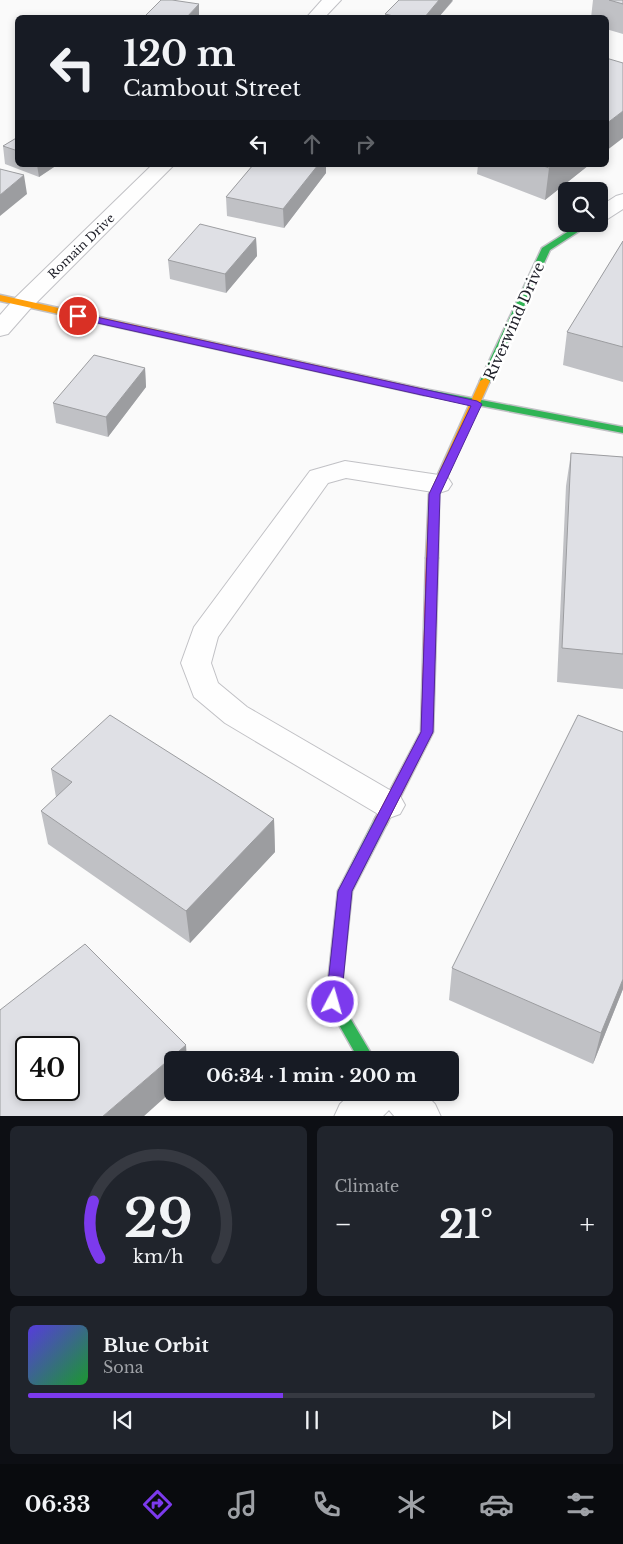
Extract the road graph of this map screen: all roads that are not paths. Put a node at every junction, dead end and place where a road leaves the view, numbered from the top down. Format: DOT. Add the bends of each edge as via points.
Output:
graph roads {
  1 [pos="332,0"];
  2 [pos="317,15"];
  3 [pos="162,167"];
  4 [pos="623,200"];
  5 [pos="608,210"];
  6 [pos="573,232"];
  7 [pos="0,298"];
  8 [pos="22,304"];
  9 [pos="0,329"];
  10 [pos="477,404"];
  11 [pos="623,430"];
  12 [pos="439,484"];
  13 [pos="389,805"];
  14 [pos="362,1051"];
  15 [pos="371,1101"];
  16 [pos="406,1101"];
  17 [pos="352,1116"];
  18 [pos="422,1116"];
  1 -- 2 [label="street"];
  3 -- 8 [label="street, Romain Drive"];
  4 -- 5 [label="street"];
  6 -- 10 [label="street, Riverwind Drive" via="546,248"];
  7 -- 8 [label="street"];
  8 -- 9 [label="street, Romain Drive"];
  8 -- 10 [label="street"];
  10 -- 11 [label="street"];
  10 -- 12 [label="street, Riverwind Drive"];
  12 -- 13 [label="street, Riverwind Drive" via="434,494 427,732"];
  12 -- 13 [label="street" via="345,469 319,477 204,634 196,663 205,689 236,715"];
  13 -- 14 [label="street, Riverwind Drive" via="345,891 333,1002"];
  15 -- 17 [label="street"];
  16 -- 18 [label="street"];
}
